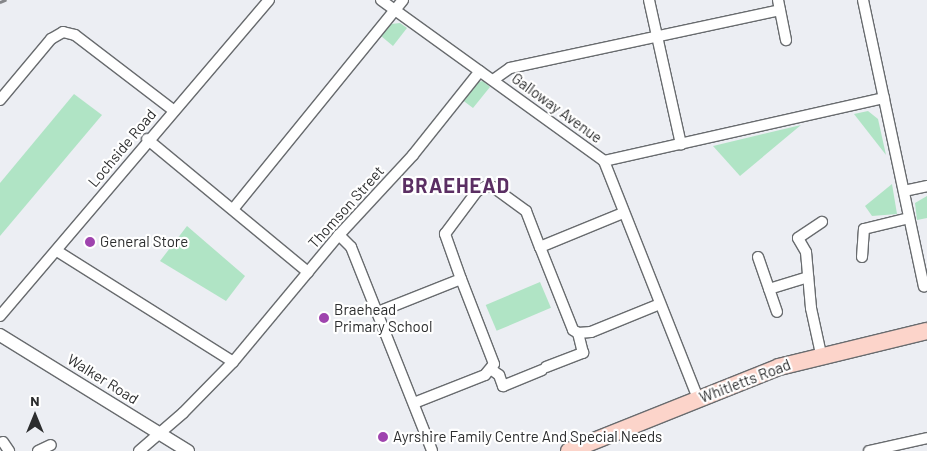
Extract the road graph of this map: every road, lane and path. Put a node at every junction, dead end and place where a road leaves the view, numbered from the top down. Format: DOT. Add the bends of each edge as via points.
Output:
graph roads {
  1 [pos="269,0"];
  2 [pos="381,0"];
  3 [pos="403,0"];
  4 [pos="649,0"];
  5 [pos="863,0"];
  6 [pos="779,5"];
  7 [pos="394,10"];
  8 [pos="657,36"];
  9 [pos="786,40"];
  10 [pos="480,71"];
  11 [pos="493,80"];
  12 [pos="884,98"];
  13 [pos="0,100"];
  14 [pos="173,110"];
  15 [pos="147,140"];
  16 [pos="681,144"];
  17 [pos="604,161"];
  18 [pos="927,186"];
  19 [pos="904,191"];
  20 [pos="234,208"];
  21 [pos="624,213"];
  22 [pos="909,218"];
  23 [pos="822,222"];
  24 [pos="339,235"];
  25 [pos="540,247"];
  26 [pos="57,251"];
  27 [pos="758,257"];
  28 [pos="862,257"];
  29 [pos="308,272"];
  30 [pos="808,277"];
  31 [pos="461,279"];
  32 [pos="924,287"];
  33 [pos="769,289"];
  34 [pos="660,304"];
  35 [pos="378,312"];
  36 [pos="777,312"];
  37 [pos="0,316"];
  38 [pos="927,331"];
  39 [pos="578,333"];
  40 [pos="0,335"];
  41 [pos="927,342"];
  42 [pos="822,354"];
  43 [pos="233,362"];
  44 [pos="492,370"];
  45 [pos="698,399"];
  46 [pos="414,403"];
  47 [pos="161,434"];
  48 [pos="927,438"];
  49 [pos="51,444"];
  50 [pos="38,451"];
  51 [pos="139,451"];
  52 [pos="188,451"];
  53 [pos="432,451"];
  54 [pos="569,451"];
  55 [pos="593,451"];
  56 [pos="869,451"];
  1 -- 14 [label="street, Lochside Road"];
  2 -- 7 [label="street, Galloway Avenue"];
  3 -- 7 [label="street"];
  4 -- 8 [label="street"];
  5 -- 12 [label="street"];
  6 -- 8 [label="street"];
  6 -- 9 [label="street"];
  7 -- 10 [label="street, Galloway Avenue"];
  7 -- 20 [label="street"];
  8 -- 11 [label="street" via="510,68"];
  8 -- 16 [label="street"];
  10 -- 11 [label="street, Galloway Avenue"];
  10 -- 24 [label="street, Thomson Street" via="413,154"];
  11 -- 17 [label="street, Galloway Avenue"];
  12 -- 16 [label="street"];
  12 -- 19 [label="street"];
  13 -- 14 [label="street" via="51,39 63,32 75,35"];
  14 -- 15 [label="street, Lochside Road"];
  15 -- 20 [label="street"];
  15 -- 26 [label="street, Lochside Road"];
  16 -- 17 [label="street"];
  17 -- 21 [label="street, Galloway Avenue"];
  18 -- 19 [label="street"];
  19 -- 22 [label="street"];
  20 -- 29 [label="street"];
  21 -- 25 [label="street"];
  21 -- 34 [label="street, Galloway Avenue"];
  22 -- 28 [label="street" via="864,230"];
  22 -- 32 [label="street"];
  23 -- 30 [label="street" via="798,238 806,252"];
  24 -- 29 [label="street, Thomson Street"];
  24 -- 35 [label="street" via="351,247"];
  25 -- 31 [label="street" via="526,212 492,187 484,187 477,191 445,234"];
  25 -- 39 [label="street" via="573,330"];
  26 -- 37 [label="street, Lochside Road"];
  26 -- 43 [label="street"];
  27 -- 33 [label="street"];
  29 -- 43 [label="street, Thomson Street"];
  30 -- 33 [label="street"];
  30 -- 42 [label="street" via="811,308"];
  31 -- 35 [label="street"];
  31 -- 44 [label="street" via="492,357"];
  33 -- 36 [label="street"];
  34 -- 39 [label="street" via="591,332"];
  34 -- 45 [label="street, Galloway Avenue"];
  35 -- 46 [label="street"];
  38 -- 42 [label="main road, Whitletts Road"];
  39 -- 44 [label="street" via="583,352 503,386 499,375"];
  40 -- 47 [label="street, Walker Road"];
  41 -- 55 [label="main road, Whitletts Road" via="821,363 757,383"];
  42 -- 45 [label="main road, Whitletts Road"];
  43 -- 47 [label="street, Thomson Street"];
  44 -- 46 [label="street"];
  45 -- 54 [label="main road, Whitletts Road"];
  46 -- 53 [label="street"];
  47 -- 51 [label="street, Thomson Street"];
  47 -- 52 [label="street, Walker Road"];
  48 -- 56 [label="street"];
  49 -- 50 [label="street"];
}
